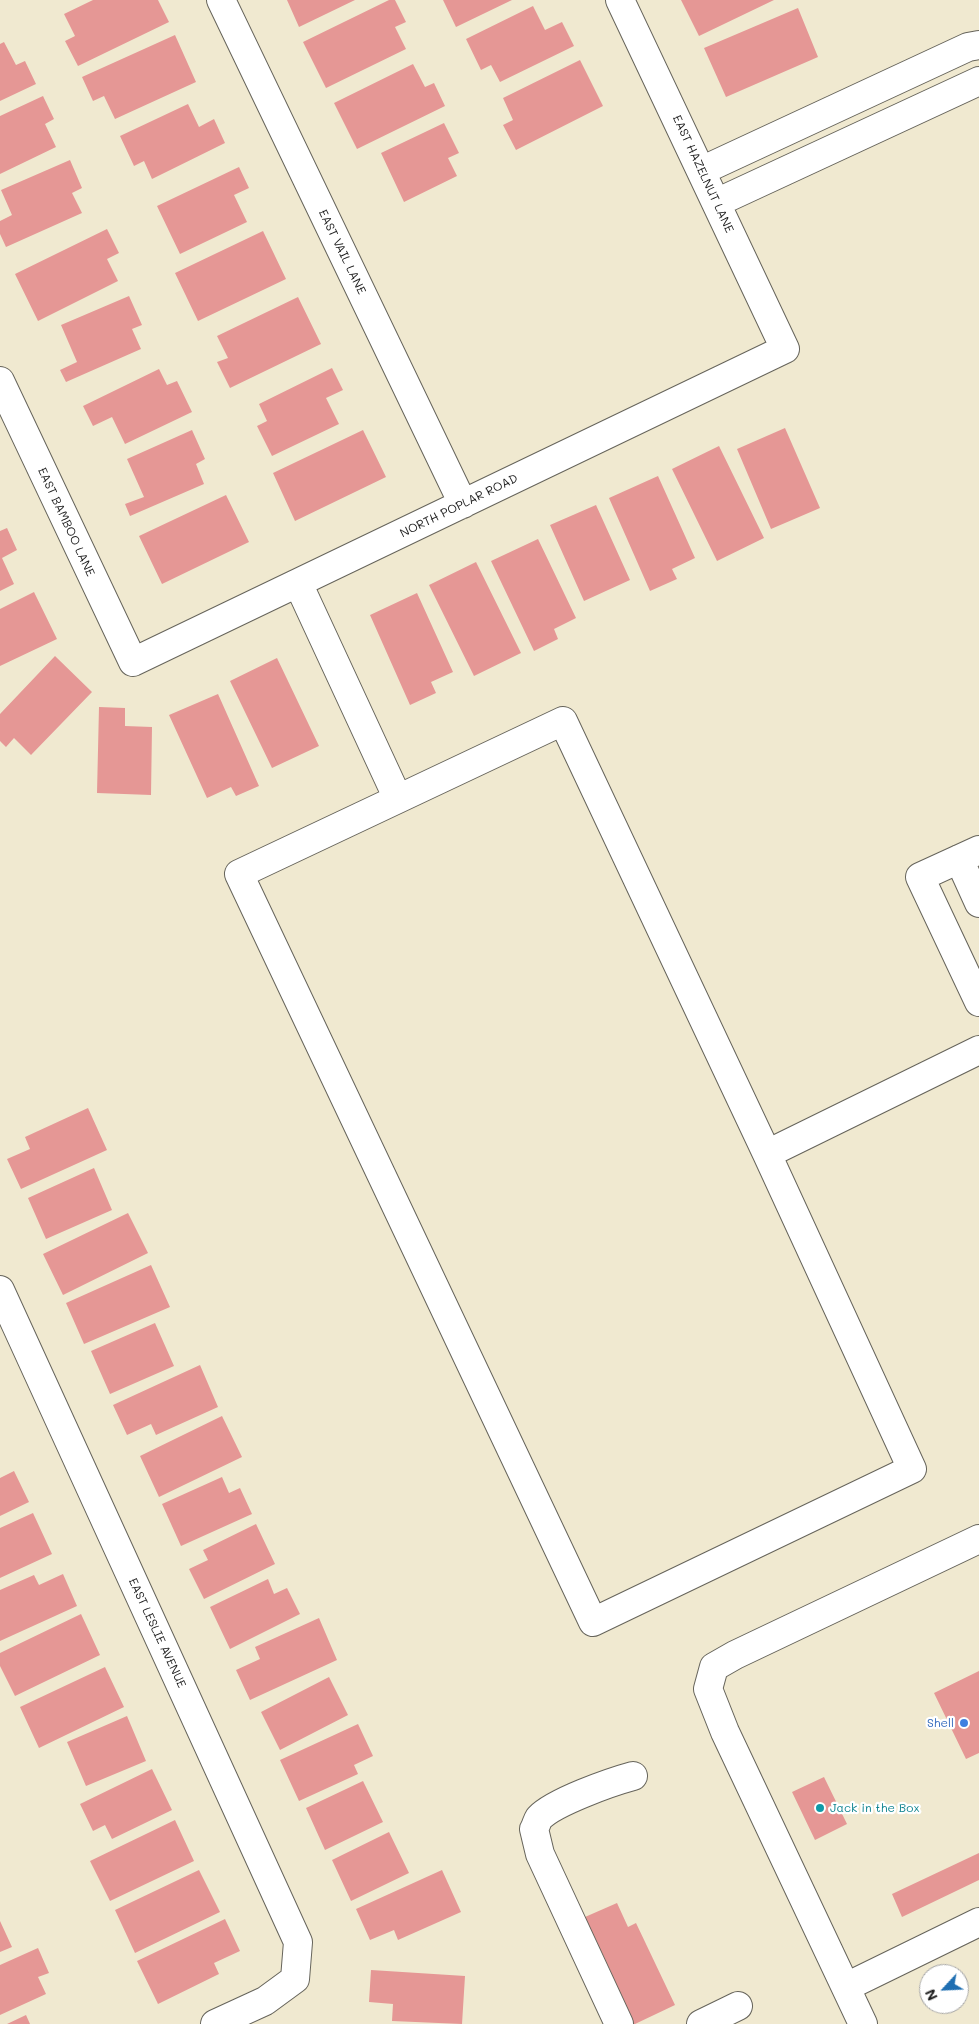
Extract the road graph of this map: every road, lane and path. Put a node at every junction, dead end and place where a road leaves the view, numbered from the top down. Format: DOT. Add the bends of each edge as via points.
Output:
graph roads {
  1 [pos="221,0"];
  2 [pos="620,0"];
  3 [pos="979,45"];
  4 [pos="979,81"];
  5 [pos="835,108"];
  6 [pos="849,141"];
  7 [pos="701,171"];
  8 [pos="716,203"];
  9 [pos="784,349"];
  10 [pos="0,381"];
  11 [pos="463,504"];
  12 [pos="298,583"];
  13 [pos="133,662"];
  14 [pos="398,799"];
  15 [pos="969,854"];
  16 [pos="979,903"];
  17 [pos="979,1002"];
  18 [pos="979,1050"];
  19 [pos="767,1154"];
  20 [pos="0,1290"];
  21 [pos="979,1539"];
  22 [pos="633,1776"];
  23 [pos="979,1922"];
  24 [pos="846,1987"];
  25 [pos="738,2006"];
  26 [pos="215,2024"];
  27 [pos="619,2024"];
  28 [pos="701,2024"];
  29 [pos="863,2024"];
  1 -- 11 [label="street, EAST VAIL LANE"];
  2 -- 7 [label="street, EAST HAZELNUT LANE"];
  3 -- 5 [label="street" via="968,47"];
  4 -- 6 [label="street"];
  5 -- 6 [label="street"];
  5 -- 7 [label="street"];
  6 -- 8 [label="street"];
  7 -- 8 [label="street, EAST HAZELNUT LANE"];
  8 -- 9 [label="street, EAST HAZELNUT LANE"];
  9 -- 11 [label="street, NORTH POPLAR ROAD"];
  10 -- 13 [label="street, EAST BAMBOO LANE"];
  11 -- 12 [label="street, NORTH POPLAR ROAD"];
  12 -- 13 [label="street, NORTH POPLAR ROAD"];
  12 -- 14 [label="street"];
  14 -- 19 [label="street" via="563,721"];
  14 -- 19 [label="street" via="239,874 593,1622 912,1469"];
  15 -- 16 [label="street"];
  15 -- 17 [label="street" via="920,877"];
  18 -- 19 [label="street"];
  20 -- 26 [label="street, EAST LESLIE AVENUE" via="298,1942 295,1978 265,2001"];
  21 -- 24 [label="street" via="714,1667 708,1689 725,1732"];
  22 -- 27 [label="street" via="605,1784 557,1806 539,1818 534,1829 540,1854"];
  23 -- 24 [label="street"];
  24 -- 29 [label="street"];
  25 -- 28 [label="street"];
}
